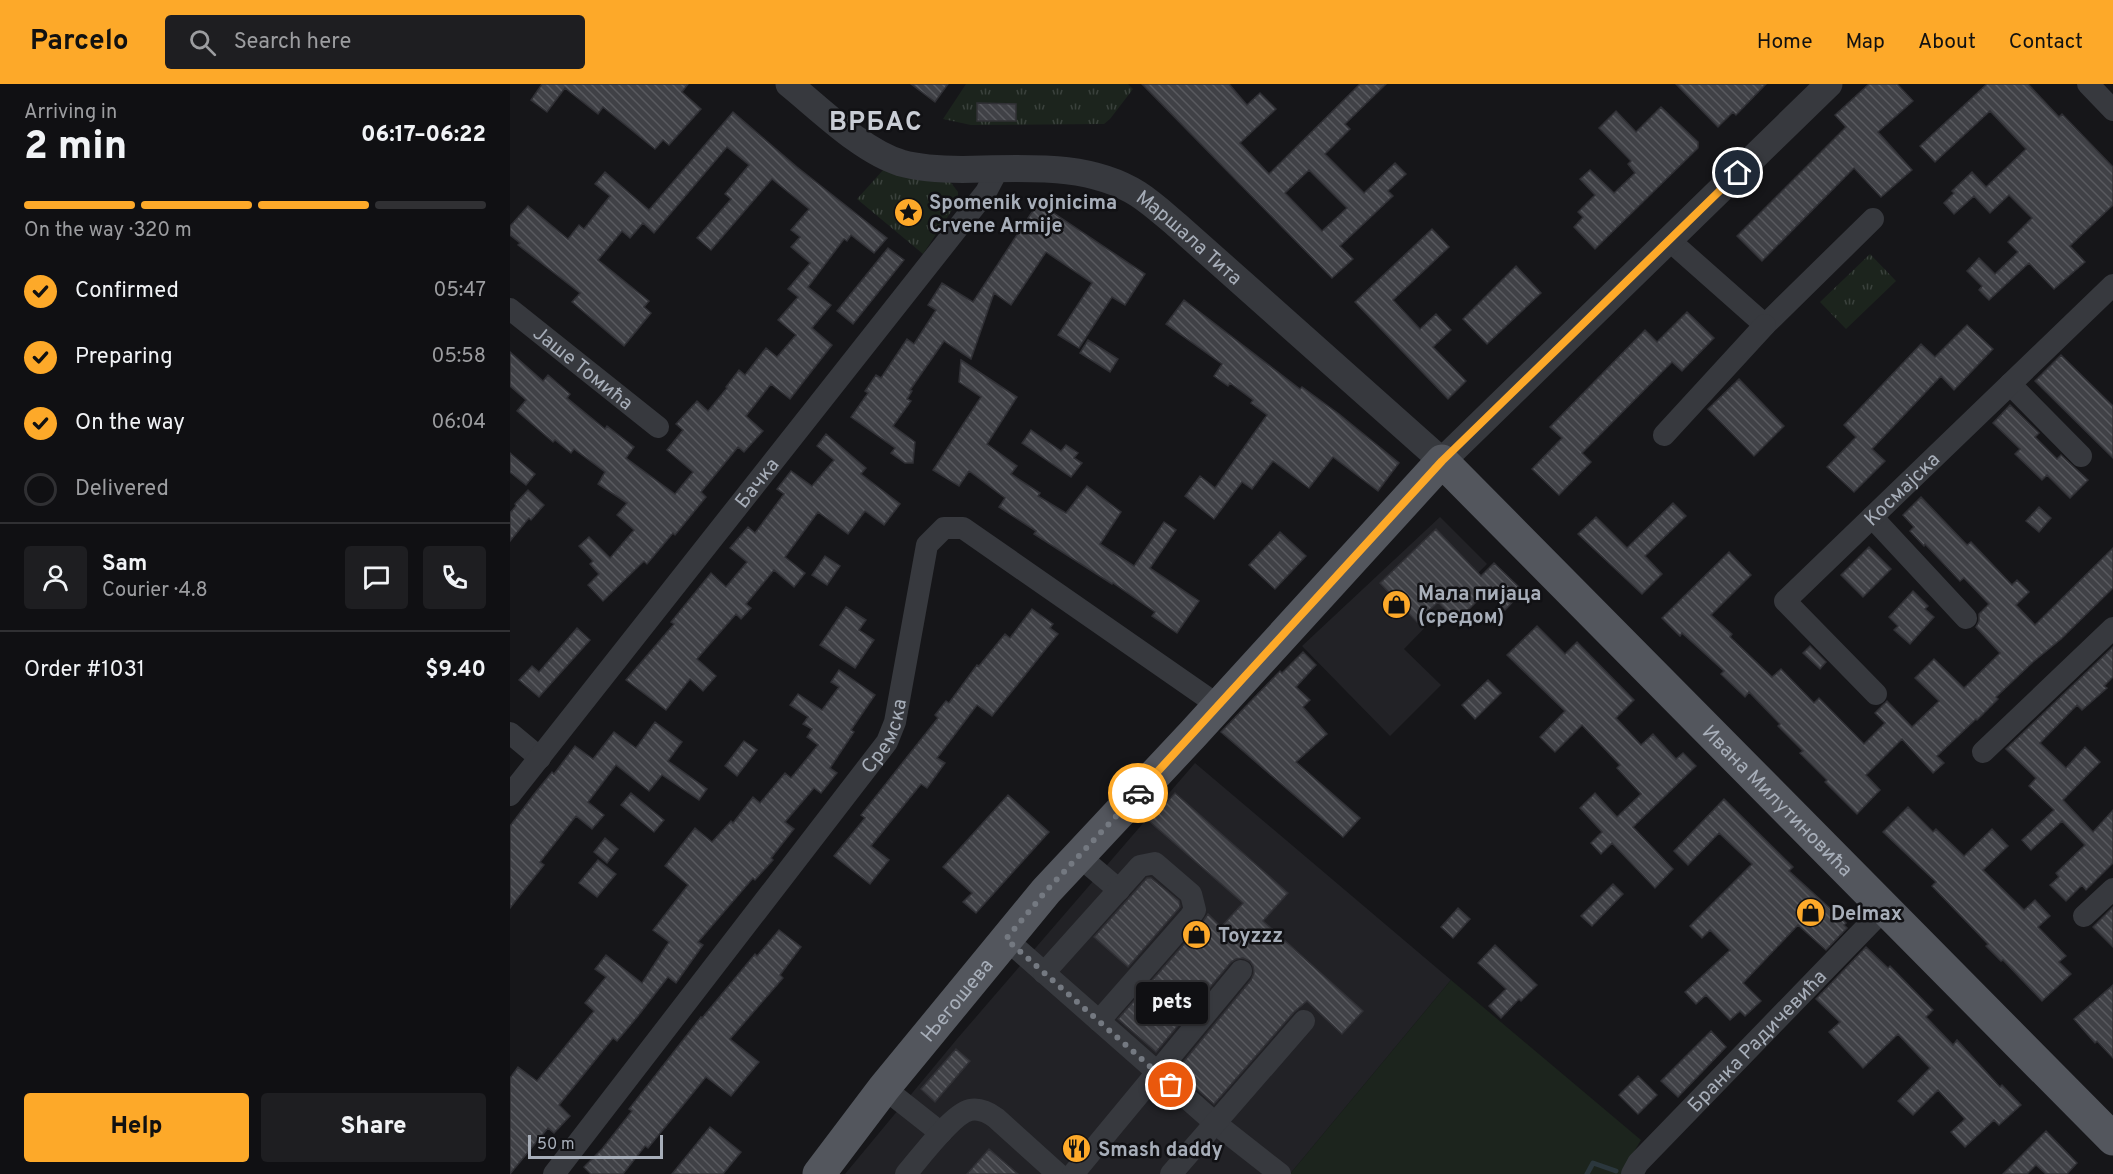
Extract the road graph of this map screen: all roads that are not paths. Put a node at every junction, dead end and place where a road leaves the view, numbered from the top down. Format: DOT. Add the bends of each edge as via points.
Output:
graph roads {
  1 [pos="789,84"];
  2 [pos="1829,84"];
  3 [pos="2088,84"];
  4 [pos="2113,110"];
  5 [pos="998,169"];
  6 [pos="1873,219"];
  7 [pos="1669,240"];
  8 [pos="2113,285"];
  9 [pos="510,309"];
  10 [pos="1765,325"];
  11 [pos="2010,384"];
  12 [pos="658,427"];
  13 [pos="1664,435"];
  14 [pos="2081,456"];
  15 [pos="1442,461"];
  16 [pos="1872,517"];
  17 [pos="1966,618"];
  18 [pos="2113,628"];
  19 [pos="1876,694"];
  20 [pos="1219,706"];
  21 [pos="510,733"];
  22 [pos="1983,752"];
  23 [pos="540,758"];
  24 [pos="510,795"];
  25 [pos="1079,856"];
  26 [pos="2113,889"];
  27 [pos="1119,890"];
  28 [pos="1885,908"];
  29 [pos="2084,916"];
  30 [pos="1006,939"];
  31 [pos="1241,971"];
  32 [pos="1044,973"];
  33 [pos="1099,1021"];
  34 [pos="1304,1021"];
  35 [pos="1157,1072"];
  36 [pos="884,1088"];
  37 [pos="1215,1123"];
  38 [pos="940,1133"];
  39 [pos="2113,1139"];
  40 [pos="554,1174"];
  41 [pos="819,1174"];
  42 [pos="906,1174"];
  43 [pos="1058,1174"];
  44 [pos="1072,1174"];
  45 [pos="1171,1174"];
  46 [pos="1280,1174"];
  47 [pos="1632,1174"];
  1 -- 5 [label="street, Маршала Тита" via="887,158 924,167"];
  2 -- 7 [label="street, Његошева"];
  3 -- 4 [label="street"];
  5 -- 15 [label="street, Маршала Тита" via="1090,174 1138,195 1178,225"];
  5 -- 23 [label="street, Бачка" via="986,192"];
  6 -- 10 [label="street"];
  7 -- 10 [label="street"];
  7 -- 15 [label="street, Његошева"];
  8 -- 11 [label="street, Космајска"];
  9 -- 12 [label="street, Јаше Томића"];
  10 -- 13 [label="street"];
  11 -- 14 [label="street"];
  11 -- 16 [label="street, Космајска"];
  15 -- 20 [label="main road, Његошева"];
  15 -- 28 [label="main road, Ивана Милутиновића"];
  16 -- 17 [label="street"];
  16 -- 19 [label="street, Космајска" via="1785,601"];
  18 -- 22 [label="street"];
  20 -- 25 [label="main road, Његошева"];
  20 -- 40 [label="street, Сремска" via="963,528 944,528 927,545 895,722 887,742"];
  21 -- 23 [label="street"];
  23 -- 24 [label="street, Бачка"];
  25 -- 27 [label="street"];
  25 -- 30 [label="main road, Његошева"];
  26 -- 29 [label="street"];
  27 -- 32 [label="street"];
  27 -- 33 [label="street" via="1140,866 1155,863 1191,894 1195,910"];
  28 -- 39 [label="main road, Ивана Милутиновића"];
  28 -- 47 [label="street, Бранка Радичевића" via="1638,1163"];
  30 -- 32 [label="street"];
  30 -- 36 [label="main road, Његошева"];
  31 -- 35 [label="street"];
  32 -- 33 [label="street"];
  33 -- 35 [label="street"];
  34 -- 37 [label="street"];
  35 -- 37 [label="street"];
  35 -- 44 [label="street"];
  36 -- 38 [label="street"];
  36 -- 41 [label="main road, Његошева"];
  37 -- 45 [label="street"];
  37 -- 46 [label="street"];
  38 -- 42 [label="street"];
  38 -- 43 [label="street" via="969,1110 989,1112"];
}
